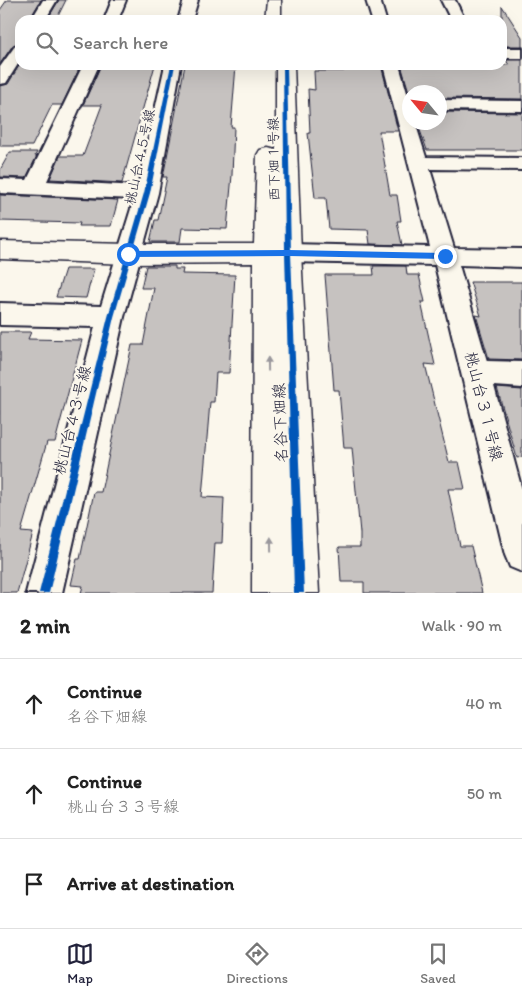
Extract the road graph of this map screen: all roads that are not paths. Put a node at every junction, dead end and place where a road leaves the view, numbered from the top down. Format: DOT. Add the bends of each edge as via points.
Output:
graph roads {
  1 [pos="50,0"];
  2 [pos="119,0"];
  3 [pos="191,0"];
  4 [pos="274,0"];
  5 [pos="286,0"];
  6 [pos="373,0"];
  7 [pos="448,0"];
  8 [pos="41,15"];
  9 [pos="113,15"];
  10 [pos="186,15"];
  11 [pos="273,15"];
  12 [pos="286,15"];
  13 [pos="378,15"];
  14 [pos="456,15"];
  15 [pos="0,49"];
  16 [pos="15,49"];
  17 [pos="507,53"];
  18 [pos="522,53"];
  19 [pos="15,56"];
  20 [pos="89,70"];
  21 [pos="172,70"];
  22 [pos="271,70"];
  23 [pos="285,70"];
  24 [pos="393,70"];
  25 [pos="0,79"];
  26 [pos="402,96"];
  27 [pos="447,105"];
  28 [pos="522,106"];
  29 [pos="411,130"];
  30 [pos="419,163"];
  31 [pos="522,164"];
  32 [pos="0,186"];
  33 [pos="34,187"];
  34 [pos="147,193"];
  35 [pos="0,250"];
  36 [pos="128,254"];
  37 [pos="277,254"];
  38 [pos="445,256"];
  39 [pos="522,258"];
  40 [pos="0,314"];
  41 [pos="111,317"];
  42 [pos="476,373"];
  43 [pos="522,375"];
  44 [pos="522,556"];
  45 [pos="44,593"];
  46 [pos="272,593"];
  47 [pos="299,593"];
  1 -- 8 [label="street"];
  2 -- 9 [label="street"];
  3 -- 10 [label="street"];
  4 -- 11 [label="street"];
  5 -- 12 [label="street"];
  6 -- 13 [label="street"];
  7 -- 14 [label="street"];
  15 -- 16 [label="street"];
  17 -- 18 [label="street"];
  19 -- 25 [label="street"];
  20 -- 33 [label="street"];
  21 -- 34 [label="street, 桃山台４５号線"];
  22 -- 37 [label="street, 西下畑１号線"];
  23 -- 37 [label="street, 西下畑１号線"];
  24 -- 26 [label="street, 桃山台３１号線"];
  27 -- 28 [label="street"];
  29 -- 30 [label="street, 桃山台３１号線"];
  30 -- 31 [label="street"];
  30 -- 38 [label="street, 桃山台３１号線"];
  32 -- 33 [label="street"];
  33 -- 34 [label="street"];
  34 -- 36 [label="street, 桃山台４５号線"];
  35 -- 36 [label="street"];
  36 -- 37 [label="street"];
  36 -- 41 [label="street, 桃山台４３号線"];
  37 -- 38 [label="street"];
  46 -- 37 [label="street, 名谷下畑線, one-way"];
  37 -- 47 [label="street, 名谷下畑線"];
  38 -- 39 [label="street"];
  38 -- 42 [label="street, 桃山台３１号線"];
  40 -- 41 [label="street"];
  41 -- 45 [label="street, 桃山台４３号線"];
  42 -- 43 [label="street"];
  42 -- 44 [label="street, 桃山台３１号線"];
}
